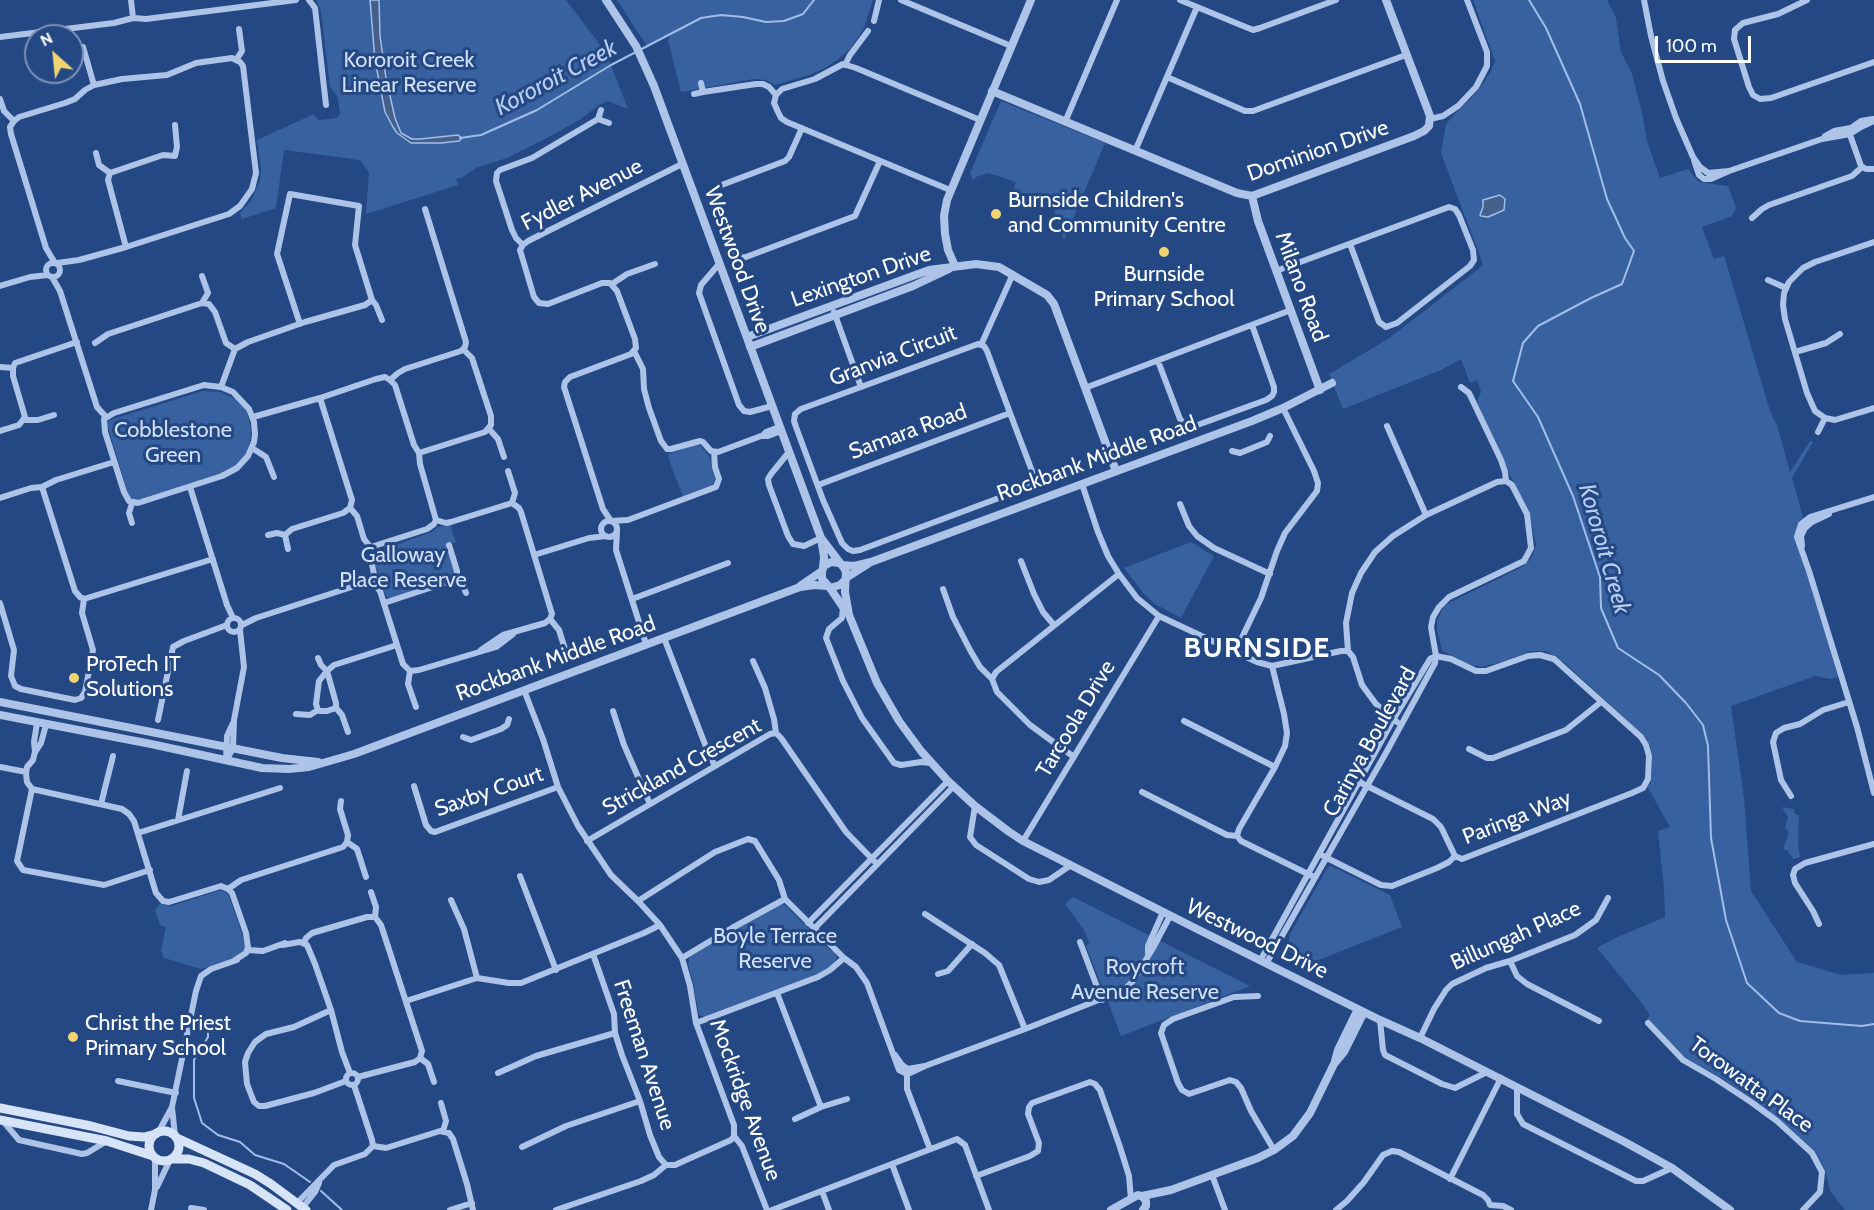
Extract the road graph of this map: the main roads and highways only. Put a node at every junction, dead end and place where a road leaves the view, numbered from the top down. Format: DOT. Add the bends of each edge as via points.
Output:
graph roads {
  1 [pos="0,1108"];
  2 [pos="1,1120"];
  3 [pos="157,1133"];
  4 [pos="176,1136"];
  5 [pos="154,1157"];
  6 [pos="171,1160"];
  7 [pos="300,1208"];
  8 [pos="287,1210"];
  1 -- 3 [label="main road" via="129,1137"];
  2 -- 5 [label="main road" via="107,1141"];
  3 -- 4 [label="main road"];
  3 -- 5 [label="main road" via="150,1144"];
  4 -- 6 [label="main road" via="179,1149"];
  4 -- 7 [label="main road" via="255,1174"];
  5 -- 6 [label="main road"];
  6 -- 8 [label="main road" via="204,1163 250,1185"];
}
